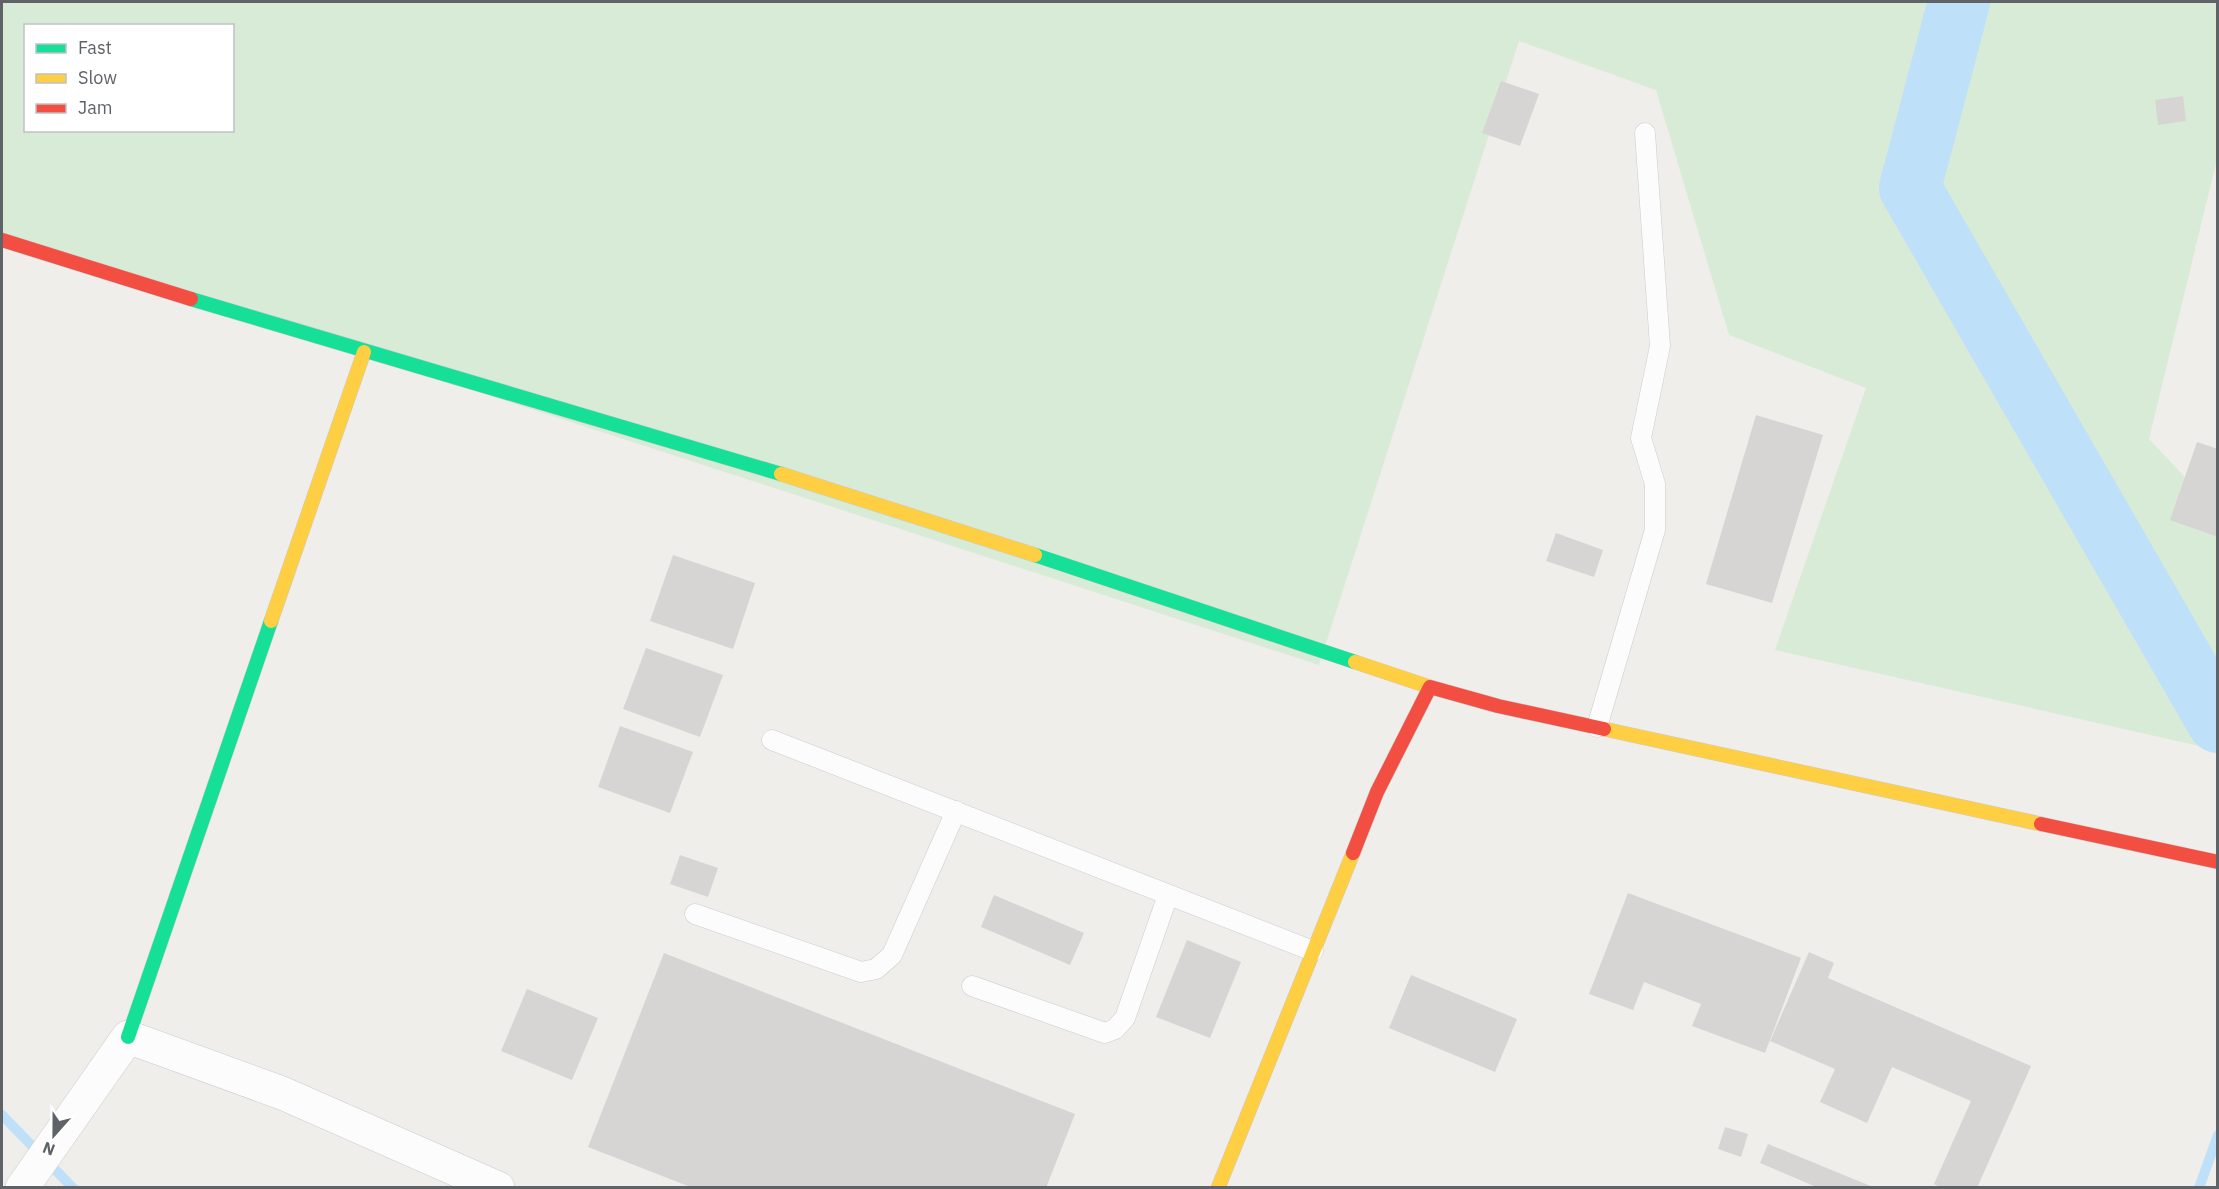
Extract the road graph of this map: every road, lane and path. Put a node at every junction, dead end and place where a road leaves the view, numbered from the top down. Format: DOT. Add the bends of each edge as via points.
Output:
graph roads {
  1 [pos="1645,133"];
  2 [pos="2,240"];
  3 [pos="364,352"];
  4 [pos="1430,687"];
  5 [pos="1597,727"];
  6 [pos="772,740"];
  7 [pos="956,811"];
  8 [pos="2217,862"];
  9 [pos="1168,895"];
  10 [pos="695,914"];
  11 [pos="1313,951"];
  12 [pos="972,986"];
  13 [pos="128,1037"];
  14 [pos="22,1186"];
  15 [pos="498,1188"];
  16 [pos="1218,1188"];
  1 -- 5 [label="lane" via="1660,346 1641,438 1655,484 1655,530"];
  2 -- 3 [label="street"];
  3 -- 4 [label="street" via="857,496"];
  3 -- 13 [label="street"];
  4 -- 5 [label="street"];
  4 -- 11 [label="street" via="1377,792"];
  5 -- 8 [label="street"];
  6 -- 7 [label="lane"];
  7 -- 9 [label="lane"];
  7 -- 10 [label="lane" via="892,955 876,969 861,972"];
  9 -- 11 [label="lane"];
  9 -- 12 [label="lane" via="1125,1018 1115,1029 1105,1033"];
  11 -- 16 [label="street"];
  13 -- 14 [label="street"];
  13 -- 15 [label="street" via="282,1094"];
}
